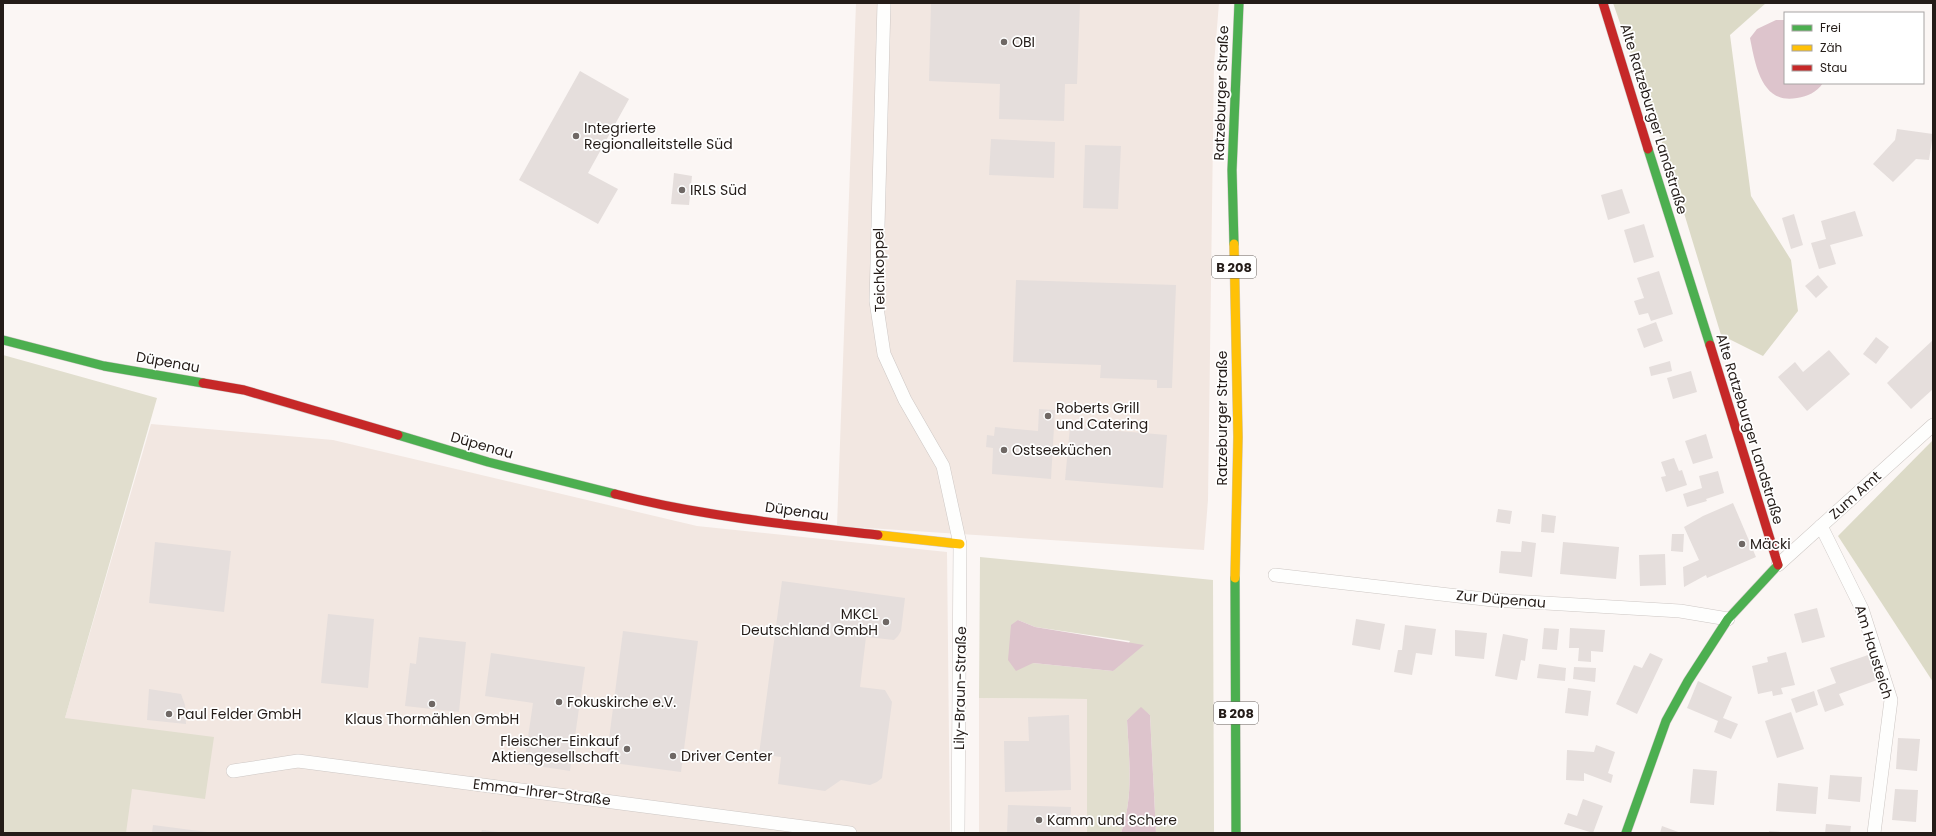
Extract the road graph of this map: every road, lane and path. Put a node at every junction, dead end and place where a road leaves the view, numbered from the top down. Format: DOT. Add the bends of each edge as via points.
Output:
graph roads {
  1 [pos="884,3"];
  2 [pos="1239,3"];
  3 [pos="1603,3"];
  4 [pos="3,340"];
  5 [pos="1933,425"];
  6 [pos="1821,526"];
  7 [pos="960,544"];
  8 [pos="1778,565"];
  9 [pos="1275,575"];
  10 [pos="1728,619"];
  11 [pos="233,770"];
  12 [pos="850,833"];
  13 [pos="958,833"];
  14 [pos="1236,833"];
  15 [pos="1626,833"];
  16 [pos="1874,833"];
  1 -- 7 [label="street, Teichkoppel" via="876,300 884,354 904,400 943,466"];
  2 -- 14 [label="street, Ratzeburger Straße / B 208" via="1232,170 1238,437 1235,531"];
  3 -- 8 [label="street, Alte Ratzeburger Landstraße"];
  4 -- 7 [label="street, Düpenau" via="104,366 244,390 488,462 657,505 807,527"];
  5 -- 6 [label="street, Zum Amt"];
  6 -- 8 [label="street, Zum Amt"];
  6 -- 16 [label="street, Am Hausteich" via="1862,609 1891,700"];
  7 -- 13 [label="street, Lily-Braun-Straße"];
  8 -- 10 [label="street"];
  9 -- 10 [label="street, Zur Düpenau" via="1493,600 1680,611"];
  10 -- 15 [label="street" via="1666,721"];
  11 -- 12 [label="street, Emma-Ihrer-Straße" via="298,761"];
}
